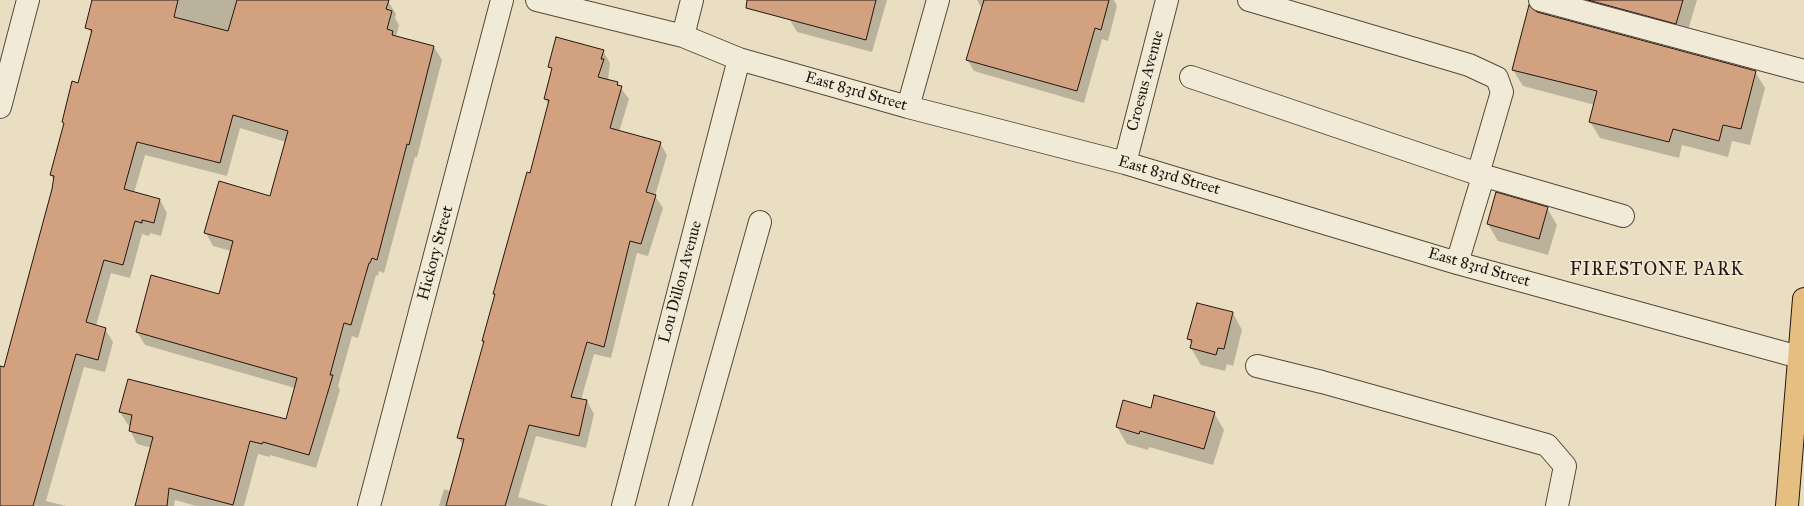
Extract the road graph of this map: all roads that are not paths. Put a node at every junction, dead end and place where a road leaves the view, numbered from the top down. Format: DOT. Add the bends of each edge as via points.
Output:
graph roads {
  1 [pos="28,0"];
  2 [pos="502,0"];
  3 [pos="537,0"];
  4 [pos="692,0"];
  5 [pos="938,0"];
  6 [pos="1167,0"];
  7 [pos="1249,0"];
  8 [pos="1540,0"];
  9 [pos="683,36"];
  10 [pos="739,59"];
  11 [pos="1804,71"];
  12 [pos="1191,78"];
  13 [pos="0,107"];
  14 [pos="908,107"];
  15 [pos="1125,163"];
  16 [pos="1478,174"];
  17 [pos="1623,216"];
  18 [pos="760,222"];
  19 [pos="1457,263"];
  20 [pos="1804,299"];
  21 [pos="1799,357"];
  22 [pos="1257,366"];
  23 [pos="369,506"];
  24 [pos="623,506"];
  25 [pos="680,506"];
  26 [pos="1557,506"];
  27 [pos="1787,506"];
  1 -- 13 [label="street"];
  2 -- 23 [label="street, Hickory Street"];
  3 -- 9 [label="street, East 83rd Street"];
  4 -- 9 [label="street"];
  5 -- 14 [label="street"];
  6 -- 15 [label="street, Croesus Avenue"];
  7 -- 16 [label="street" via="1469,65 1497,78 1502,92"];
  8 -- 11 [label="street"];
  9 -- 10 [label="street, East 83rd Street"];
  10 -- 14 [label="street, East 83rd Street"];
  10 -- 24 [label="street, Lou Dillon Avenue"];
  12 -- 16 [label="street"];
  14 -- 15 [label="street, East 83rd Street"];
  15 -- 19 [label="street, East 83rd Street"];
  16 -- 17 [label="street"];
  16 -- 19 [label="street" via="1482,180"];
  18 -- 25 [label="street"];
  19 -- 21 [label="street, East 83rd Street"];
  20 -- 21 [label="main road"];
  21 -- 27 [label="main road"];
  22 -- 26 [label="street" via="1547,445 1565,466"];
}
